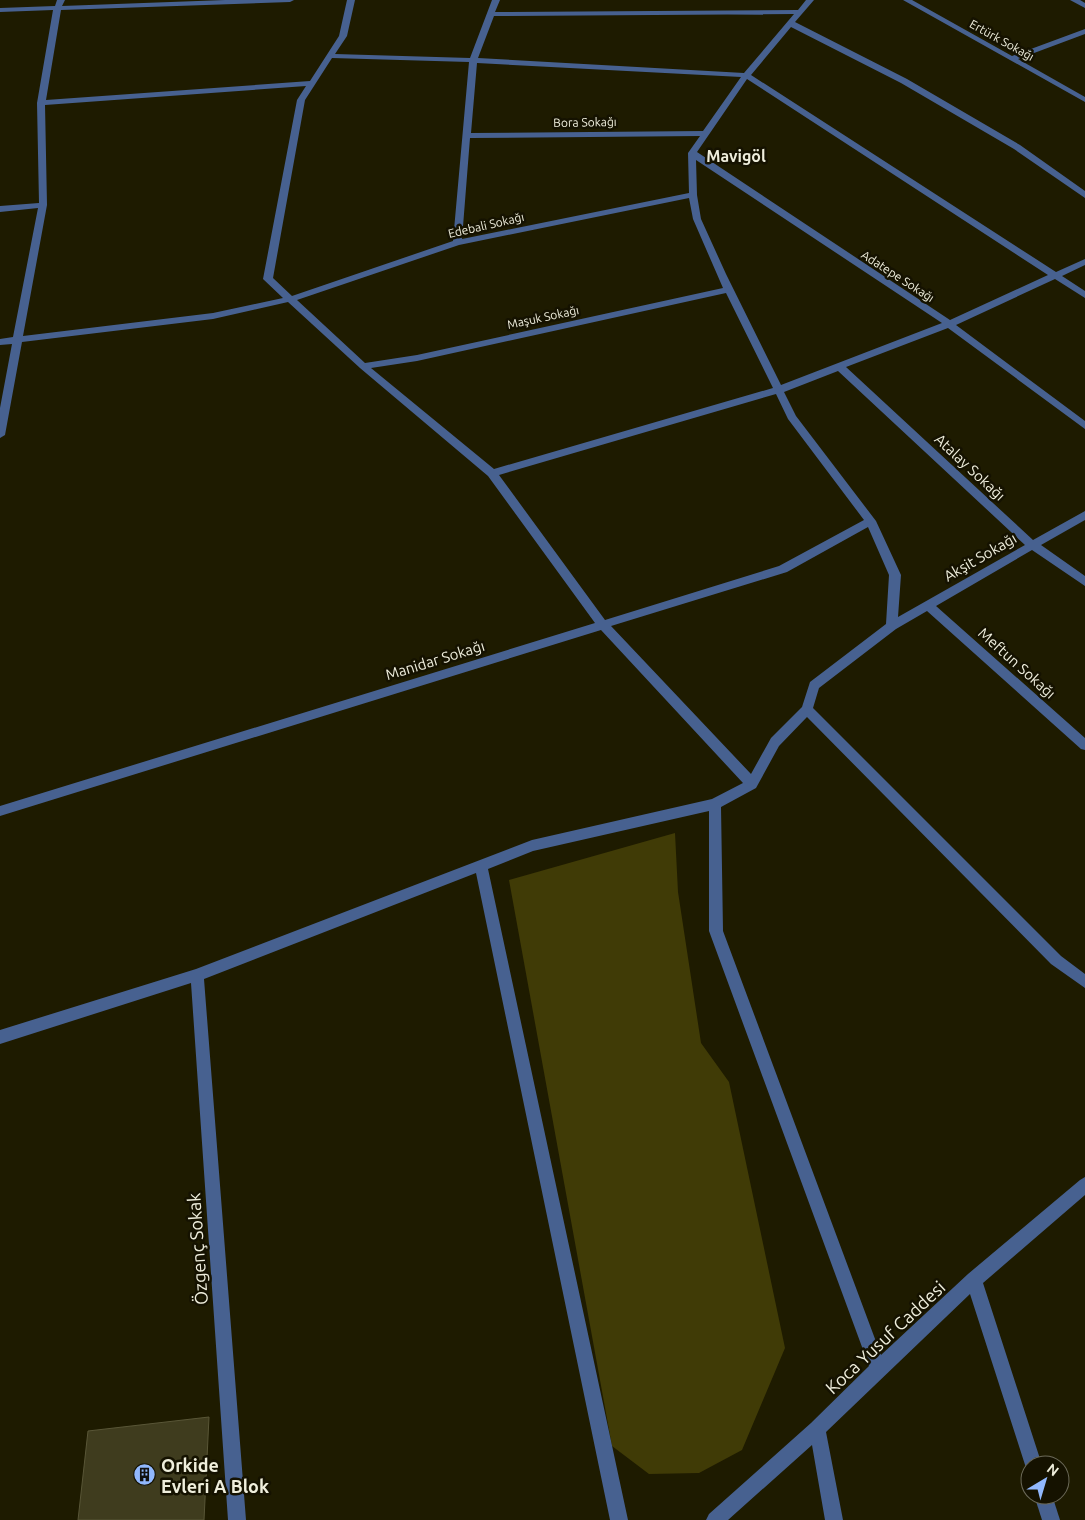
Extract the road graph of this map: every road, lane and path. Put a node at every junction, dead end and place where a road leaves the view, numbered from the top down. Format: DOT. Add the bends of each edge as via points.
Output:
graph roads {
  1 [pos="290,0"];
  2 [pos="351,0"];
  3 [pos="496,0"];
  4 [pos="810,0"];
  5 [pos="907,0"];
  6 [pos="1074,0"];
  7 [pos="59,4"];
  8 [pos="1085,6"];
  9 [pos="0,10"];
  10 [pos="800,12"];
  11 [pos="490,14"];
  12 [pos="790,23"];
  13 [pos="1085,32"];
  14 [pos="330,56"];
  15 [pos="1011,58"];
  16 [pos="473,60"];
  17 [pos="746,75"];
  18 [pos="312,83"];
  19 [pos="1085,100"];
  20 [pos="41,103"];
  21 [pos="705,133"];
  22 [pos="465,136"];
  23 [pos="692,153"];
  24 [pos="693,195"];
  25 [pos="1085,195"];
  26 [pos="44,205"];
  27 [pos="0,209"];
  28 [pos="457,243"];
  29 [pos="1085,262"];
  30 [pos="1055,276"];
  31 [pos="728,290"];
  32 [pos="1085,295"];
  33 [pos="291,299"];
  34 [pos="949,324"];
  35 [pos="18,339"];
  36 [pos="0,342"];
  37 [pos="363,366"];
  38 [pos="840,367"];
  39 [pos="779,390"];
  40 [pos="1085,426"];
  41 [pos="0,435"];
  42 [pos="492,473"];
  43 [pos="1085,515"];
  44 [pos="871,521"];
  45 [pos="1031,544"];
  46 [pos="1085,582"];
  47 [pos="927,605"];
  48 [pos="603,625"];
  49 [pos="892,626"];
  50 [pos="807,709"];
  51 [pos="1085,746"];
  52 [pos="752,784"];
  53 [pos="715,804"];
  54 [pos="0,811"];
  55 [pos="481,867"];
  56 [pos="197,975"];
  57 [pos="1085,982"];
  58 [pos="0,1037"];
  59 [pos="1085,1185"];
  60 [pos="974,1280"];
  61 [pos="878,1369"];
  62 [pos="817,1429"];
  63 [pos="1030,1455"];
  64 [pos="1045,1505"];
  65 [pos="237,1520"];
  66 [pos="619,1520"];
  67 [pos="715,1520"];
  68 [pos="834,1520"];
  69 [pos="1050,1520"];
  1 -- 7 [label="street"];
  2 -- 14 [label="street" via="343,36"];
  3 -- 11 [label="street"];
  4 -- 10 [label="street"];
  5 -- 15 [label="street, Ertürk Sokağı"];
  6 -- 8 [label="street"];
  7 -- 9 [label="street"];
  7 -- 20 [label="street"];
  10 -- 11 [label="street"];
  10 -- 12 [label="street"];
  11 -- 16 [label="street"];
  12 -- 17 [label="street"];
  12 -- 25 [label="street" via="904,81 1017,147"];
  13 -- 15 [label="street"];
  14 -- 16 [label="street"];
  14 -- 18 [label="street"];
  15 -- 19 [label="street, Ertürk Sokağı"];
  16 -- 17 [label="street"];
  16 -- 22 [label="street"];
  17 -- 21 [label="street"];
  17 -- 30 [label="street"];
  18 -- 20 [label="street"];
  18 -- 33 [label="street" via="301,100 268,279"];
  20 -- 26 [label="street"];
  21 -- 22 [label="street, Bora Sokağı"];
  21 -- 23 [label="street"];
  22 -- 28 [label="street"];
  23 -- 24 [label="street"];
  23 -- 34 [label="street, Adatepe Sokağı"];
  24 -- 28 [label="street, Edebali Sokağı"];
  24 -- 31 [label="street" via="697,220"];
  26 -- 27 [label="street"];
  26 -- 35 [label="street"];
  28 -- 33 [label="street, Edebali Sokağı"];
  29 -- 30 [label="street"];
  30 -- 32 [label="street"];
  30 -- 34 [label="street"];
  31 -- 37 [label="street, Maşuk Sokağı" via="418,358"];
  31 -- 39 [label="street"];
  33 -- 35 [label="street, Edebali Sokağı" via="213,316"];
  33 -- 37 [label="street"];
  34 -- 38 [label="street"];
  34 -- 40 [label="street, Adatepe Sokağı"];
  35 -- 36 [label="street, Edebali Sokağı"];
  35 -- 41 [label="street"];
  37 -- 42 [label="street"];
  38 -- 39 [label="street"];
  38 -- 45 [label="street, Atalay Sokağı"];
  39 -- 42 [label="street"];
  39 -- 44 [label="street" via="792,417"];
  42 -- 48 [label="street"];
  43 -- 45 [label="street, Akşit Sokağı"];
  44 -- 48 [label="street, Manidar Sokağı" via="783,569"];
  44 -- 49 [label="street" via="895,575"];
  45 -- 46 [label="street, Atalay Sokağı"];
  45 -- 47 [label="street, Akşit Sokağı"];
  47 -- 49 [label="street, Akşit Sokağı"];
  47 -- 51 [label="street, Meftun Sokağı"];
  48 -- 52 [label="street"];
  48 -- 54 [label="street, Manidar Sokağı"];
  49 -- 50 [label="street, Akşit Sokağı" via="814,685"];
  50 -- 52 [label="street" via="775,742"];
  50 -- 57 [label="street" via="1056,960"];
  52 -- 53 [label="street"];
  53 -- 55 [label="street" via="532,846"];
  53 -- 61 [label="street" via="716,931"];
  55 -- 56 [label="street"];
  55 -- 66 [label="street"];
  56 -- 58 [label="street"];
  56 -- 65 [label="street, Özgenç Sokak"];
  59 -- 60 [label="street, Koca Yusuf Caddesi"];
  60 -- 61 [label="street, Koca Yusuf Caddesi"];
  60 -- 63 [label="street"];
  61 -- 62 [label="street, Koca Yusuf Caddesi"];
  62 -- 67 [label="street, Koca Yusuf Caddesi"];
  62 -- 68 [label="street"];
  64 -- 69 [label="street"];
}
